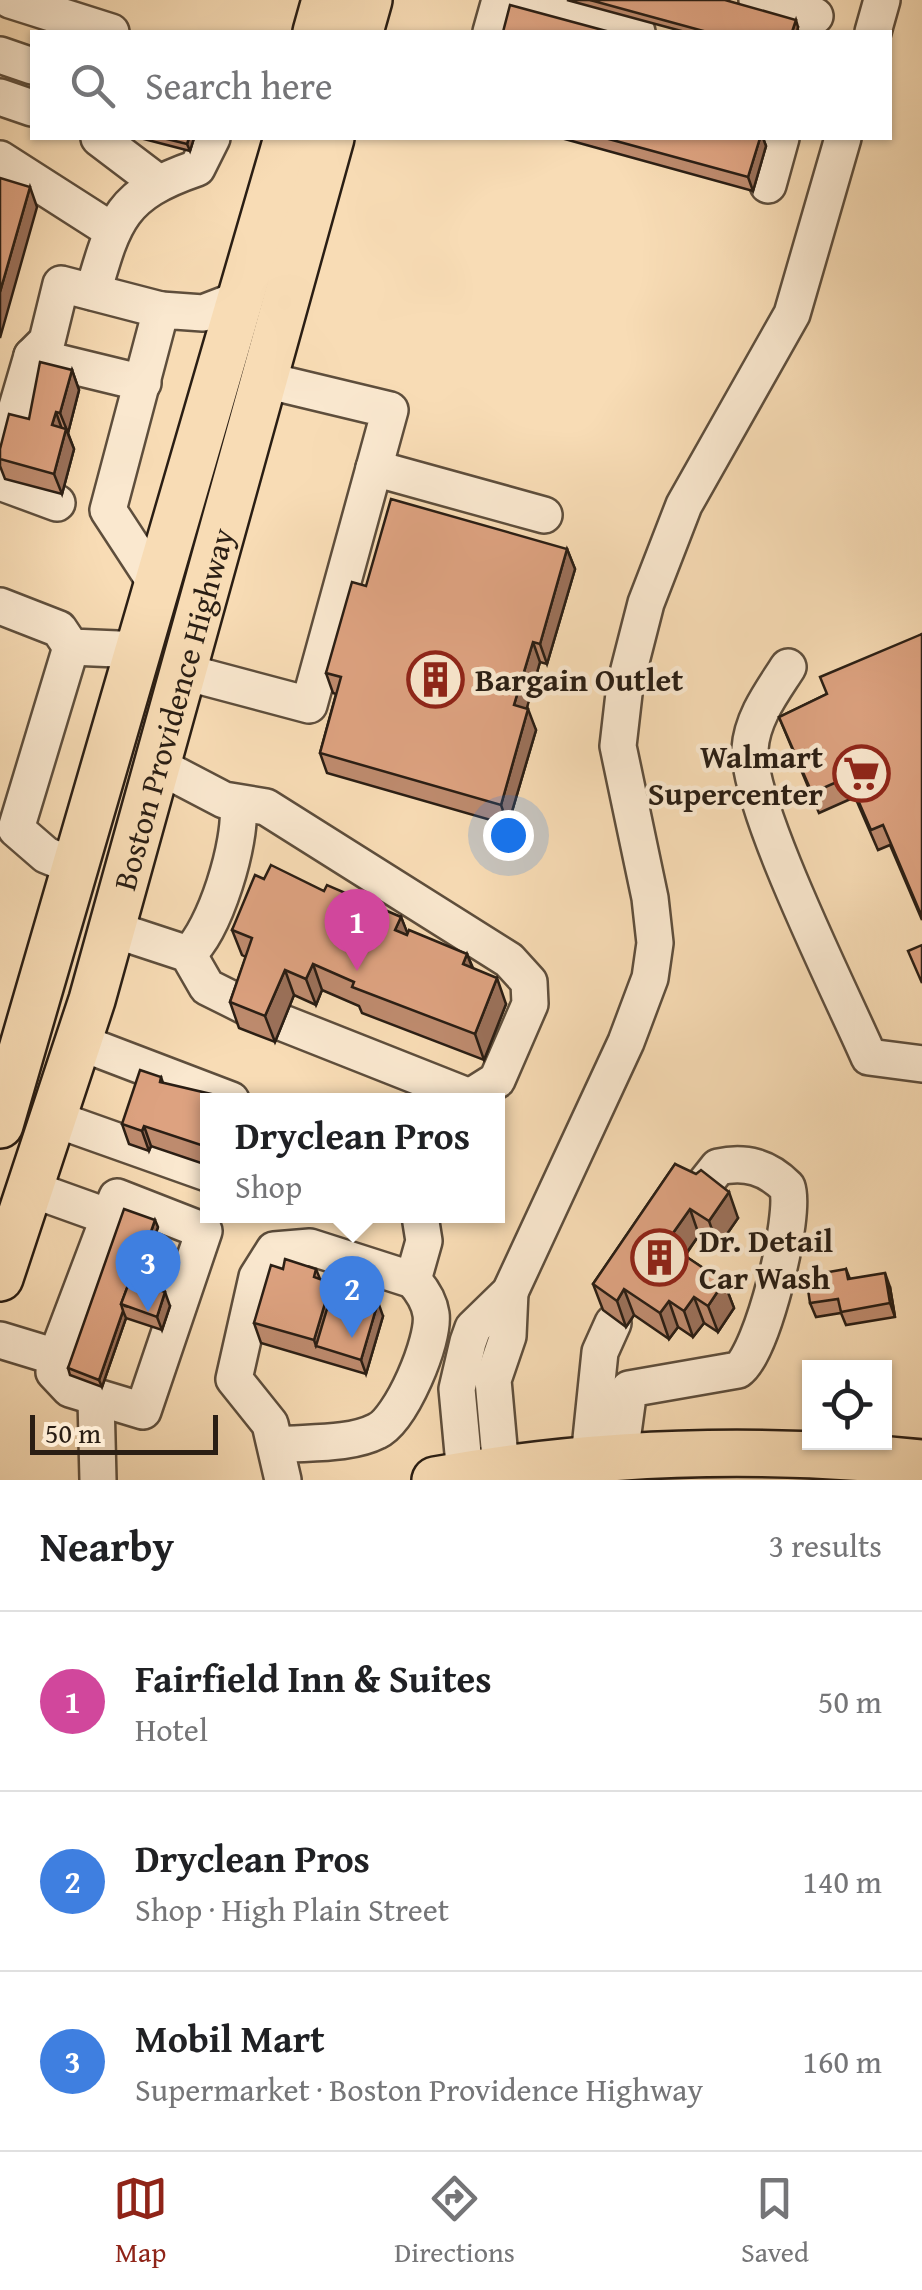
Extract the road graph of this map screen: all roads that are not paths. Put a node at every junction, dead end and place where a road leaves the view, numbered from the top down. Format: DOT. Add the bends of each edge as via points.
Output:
graph roads {
  1 [pos="10,0"];
  2 [pos="325,0"];
  3 [pos="369,0"];
  4 [pos="500,0"];
  5 [pos="520,0"];
  6 [pos="757,0"];
  7 [pos="882,0"];
  8 [pos="816,16"];
  9 [pos="105,30"];
  10 [pos="317,30"];
  11 [pos="361,30"];
  12 [pos="492,30"];
  13 [pos="630,30"];
  14 [pos="873,30"];
  15 [pos="0,55"];
  16 [pos="30,65"];
  17 [pos="0,97"];
  18 [pos="30,107"];
  19 [pos="102,140"];
  20 [pos="211,140"];
  21 [pos="286,140"];
  22 [pos="330,140"];
  23 [pos="780,140"];
  24 [pos="842,140"];
  25 [pos="0,159"];
  26 [pos="156,182"];
  27 [pos="768,185"];
  28 [pos="111,230"];
  29 [pos="93,292"];
  30 [pos="242,298"];
  31 [pos="161,310"];
  32 [pos="32,356"];
  33 [pos="264,380"];
  34 [pos="143,382"];
  35 [pos="0,465"];
  36 [pos="374,468"];
  37 [pos="0,482"];
  38 [pos="57,503"];
  39 [pos="544,515"];
  40 [pos="159,588"];
  41 [pos="0,606"];
  42 [pos="71,647"];
  43 [pos="141,650"];
  44 [pos="788,667"];
  45 [pos="184,672"];
  46 [pos="159,766"];
  47 [pos="238,806"];
  48 [pos="8,826"];
  49 [pos="78,868"];
  50 [pos="112,929"];
  51 [pos="188,954"];
  52 [pos="246,1007"];
  53 [pos="283,1023"];
  54 [pos="79,1042"];
  55 [pos="922,1064"];
  56 [pos="212,1093"];
  57 [pos="460,1093"];
  58 [pos="476,1093"];
  59 [pos="54,1119"];
  60 [pos="0,1125"];
  61 [pos="200,1171"];
  62 [pos="31,1189"];
  63 [pos="699,1191"];
  64 [pos="109,1217"];
  65 [pos="421,1223"];
  66 [pos="0,1278"];
  67 [pos="413,1280"];
  68 [pos="613,1323"];
  69 [pos="0,1340"];
  70 [pos="56,1358"];
  71 [pos="240,1392"];
  72 [pos="96,1399"];
  73 [pos="275,1439"];
  74 [pos="605,1457"];
  75 [pos="901,1468"];
  76 [pos="458,1476"];
  77 [pos="98,1480"];
  78 [pos="283,1480"];
  1 -- 9 [label="lane"];
  2 -- 10 [label="main road"];
  3 -- 11 [label="main road"];
  4 -- 12 [label="lane"];
  5 -- 13 [label="lane"];
  6 -- 8 [label="lane"];
  7 -- 14 [label="lane"];
  15 -- 16 [label="lane"];
  17 -- 18 [label="lane"];
  19 -- 26 [label="lane"];
  20 -- 26 [label="lane" via="197,168"];
  21 -- 30 [label="main road, Boston Providence Highway"];
  22 -- 33 [label="main road, Boston Providence Highway"];
  23 -- 27 [label="lane"];
  24 -- 76 [label="lane" via="784,331 684,506 652,582 625,684 618,746 650,898 650,978 510,1292 474,1328 457,1409"];
  25 -- 28 [label="lane"];
  26 -- 28 [label="lane"];
  28 -- 29 [label="lane"];
  29 -- 31 [label="lane"];
  29 -- 32 [label="lane" via="61,284 46,341"];
  30 -- 31 [label="lane" via="203,314"];
  30 -- 40 [label="main road, Boston Providence Highway"];
  31 -- 34 [label="lane"];
  32 -- 34 [label="lane"];
  32 -- 35 [label="lane"];
  33 -- 36 [label="lane" via="390,410"];
  33 -- 45 [label="main road, Boston Providence Highway"];
  34 -- 40 [label="lane" via="108,510"];
  36 -- 39 [label="lane"];
  36 -- 45 [label="lane" via="308,705"];
  37 -- 38 [label="lane"];
  40 -- 43 [label="main road, Boston Providence Highway"];
  41 -- 42 [label="lane" via="59,629"];
  42 -- 43 [label="lane"];
  42 -- 48 [label="lane"];
  43 -- 49 [label="main road, Boston Providence Highway"];
  44 -- 55 [label="lane" via="754,724 750,752 768,823 869,1057"];
  45 -- 46 [label="main road, Boston Providence Highway"];
  46 -- 47 [label="lane"];
  46 -- 50 [label="main road, Boston Providence Highway"];
  47 -- 51 [label="lane" via="237,837 206,932"];
  47 -- 58 [label="lane" via="266,807 510,960 529,982 530,1004 497,1080"];
  48 -- 49 [label="lane" via="46,855"];
  49 -- 60 [label="main road, Boston Providence Highway"];
  50 -- 51 [label="lane"];
  50 -- 54 [label="main road, Boston Providence Highway"];
  51 -- 52 [label="lane" via="208,988"];
  53 -- 57 [label="lane"];
  54 -- 56 [label="lane"];
  54 -- 59 [label="main road, Boston Providence Highway"];
  59 -- 61 [label="lane"];
  59 -- 62 [label="main road, Boston Providence Highway"];
  62 -- 64 [label="lane"];
  62 -- 66 [label="main road, Boston Providence Highway"];
  63 -- 74 [label="lane" via="718,1167 744,1163 787,1187 787,1230 758,1338 738,1370 629,1389"];
  64 -- 70 [label="lane"];
  64 -- 72 [label="lane" via="116,1198 204,1231 143,1411"];
  65 -- 67 [label="lane" via="424,1241"];
  67 -- 71 [label="lane" via="310,1247 274,1250 261,1266 235,1360"];
  67 -- 73 [label="lane" via="424,1292 432,1326 389,1423 368,1435"];
  68 -- 74 [label="lane" via="600,1352"];
  69 -- 70 [label="lane"];
  70 -- 72 [label="lane" via="59,1381"];
  71 -- 73 [label="lane"];
  71 -- 73 [label="lane" via="277,1268 295,1263 321,1269 382,1289 409,1307 413,1340 380,1414 363,1424"];
  72 -- 77 [label="lane"];
  73 -- 78 [label="lane"];
  74 -- 75 [label="main road" via="748,1452"];
  74 -- 76 [label="main road"];
}
